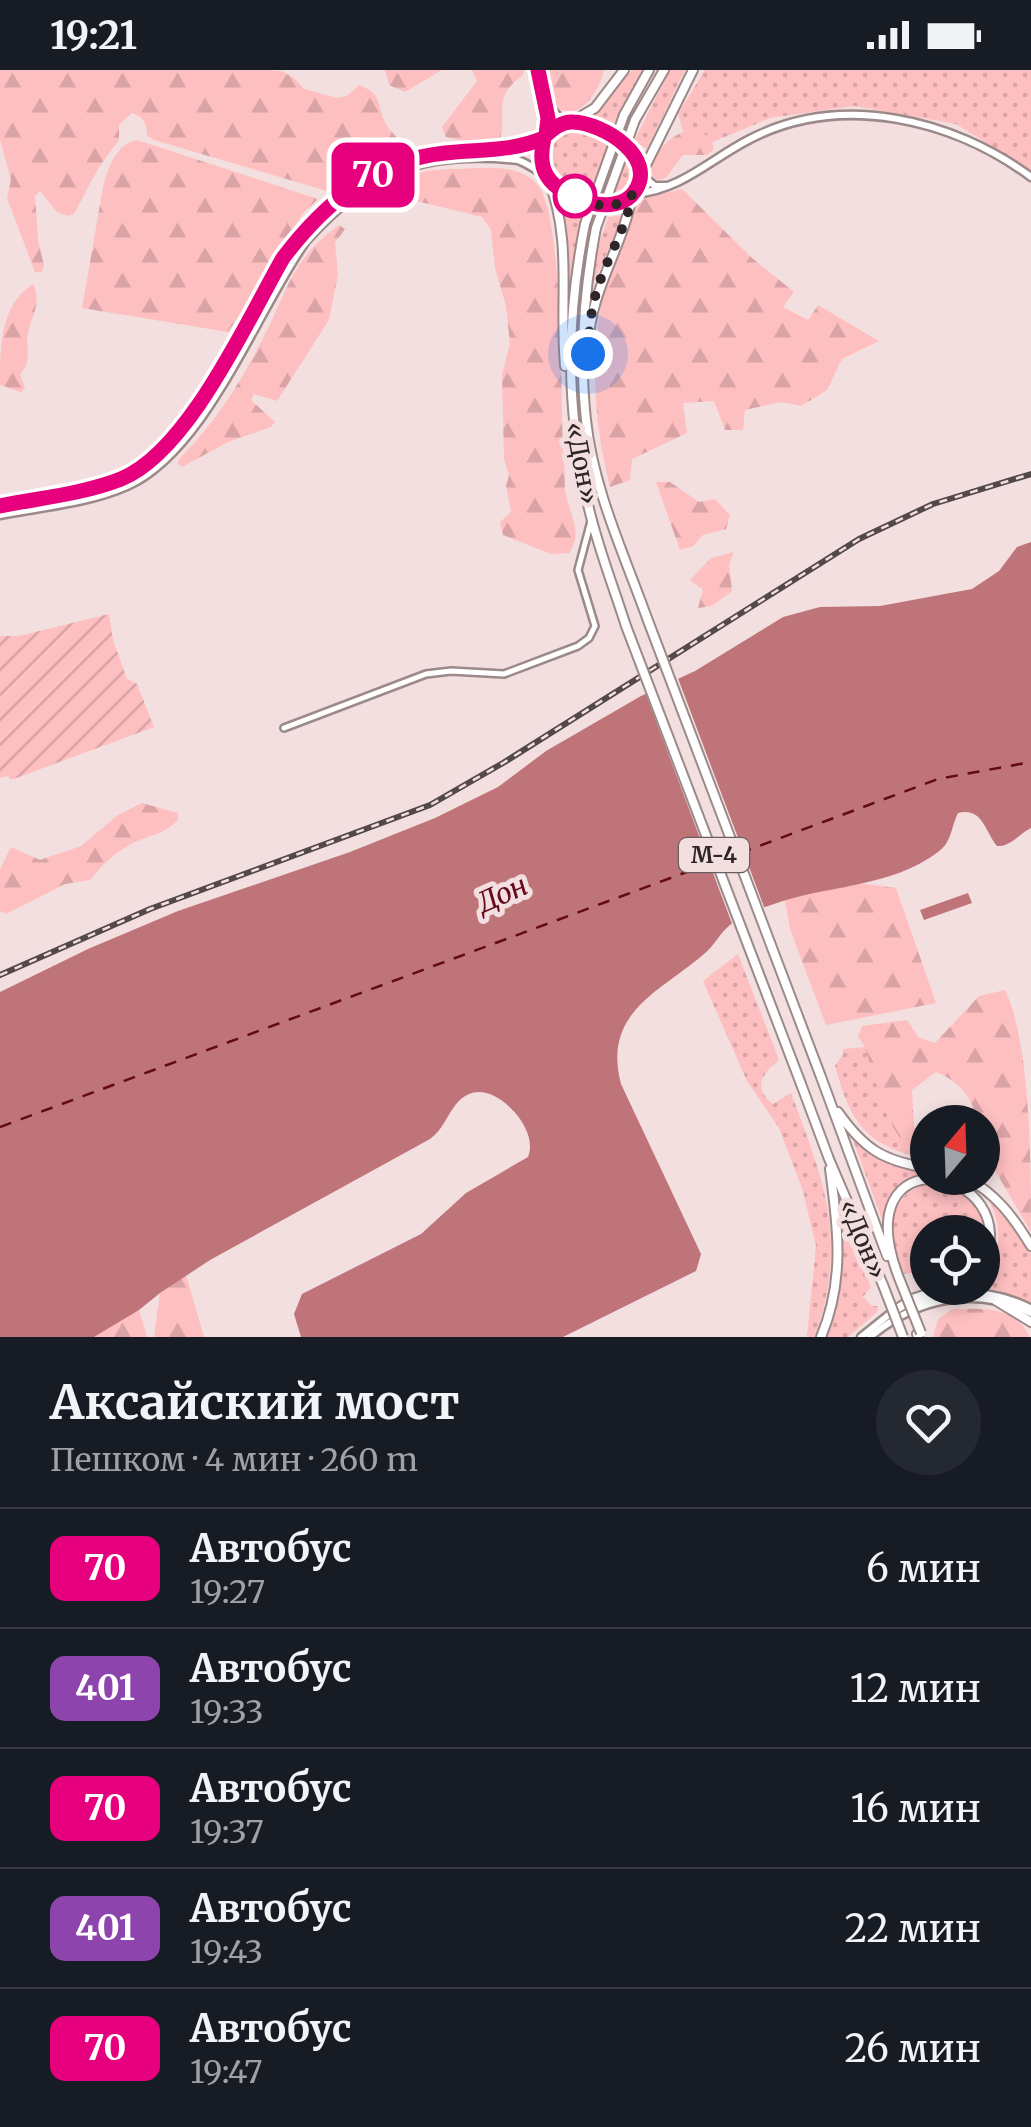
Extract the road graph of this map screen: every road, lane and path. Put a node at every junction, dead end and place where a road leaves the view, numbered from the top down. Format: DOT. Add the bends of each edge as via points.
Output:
graph roads {
  1 [pos="538,70"];
  2 [pos="624,70"];
  3 [pos="650,70"];
  4 [pos="664,70"];
  5 [pos="693,70"];
  6 [pos="544,99"];
  7 [pos="569,122"];
  8 [pos="545,137"];
  9 [pos="641,174"];
  10 [pos="547,176"];
  11 [pos="1031,177"];
  12 [pos="678,184"];
  13 [pos="632,195"];
  14 [pos="568,376"];
  15 [pos="585,390"];
  16 [pos="119,484"];
  17 [pos="0,506"];
  18 [pos="0,515"];
  19 [pos="592,518"];
  20 [pos="284,728"];
  21 [pos="831,1104"];
  22 [pos="829,1159"];
  23 [pos="910,1165"];
  24 [pos="991,1195"];
  25 [pos="991,1215"];
  26 [pos="1031,1246"];
  27 [pos="899,1283"];
  28 [pos="910,1299"];
  29 [pos="1000,1301"];
  30 [pos="1000,1303"];
  31 [pos="924,1305"];
  32 [pos="1031,1310"];
  33 [pos="891,1313"];
  34 [pos="1031,1322"];
  35 [pos="919,1335"];
  36 [pos="821,1337"];
  37 [pos="861,1337"];
  38 [pos="870,1337"];
  39 [pos="902,1337"];
  1 -- 6 [label="main road"];
  2 -- 7 [label="main road" via="595,108"];
  3 -- 14 [label="main road, «Дон» / М-4, bridge" via="624,116 585,224"];
  4 -- 15 [label="main road, «Дон» / М-4, bridge" via="635,120 596,228 584,306"];
  5 -- 9 [label="main road"];
  6 -- 7 [label="main road"];
  6 -- 8 [label="main road"];
  7 -- 8 [label="main road"];
  7 -- 9 [label="main road" via="618,139 632,151"];
  8 -- 10 [label="main road" via="541,158"];
  8 -- 16 [label="main road" via="516,149 412,158 333,202 283,258 176,436"];
  9 -- 12 [label="main road" via="655,186"];
  9 -- 13 [label="main road"];
  10 -- 13 [label="main road" via="595,204 620,204"];
  10 -- 14 [label="main road" via="566,255"];
  10 -- 16 [label="main road" via="518,160 430,160 349,199 290,264 184,443 146,476"];
  11 -- 12 [label="main road" via="963,137 908,120 851,116 756,136"];
  12 -- 13 [label="main road"];
  13 -- 15 [label="main road" via="592,310"];
  14 -- 19 [label="main road, «Дон» / М-4"];
  15 -- 21 [label="main road, «Дон» / М-4, bridge" via="603,499"];
  16 -- 17 [label="main road"];
  16 -- 18 [label="main road"];
  19 -- 20 [label="street" via="578,570 595,626 578,646 504,674 426,674"];
  19 -- 22 [label="main road, «Дон» / М-4, bridge" via="626,626"];
  21 -- 23 [label="main road" via="877,1154"];
  21 -- 27 [label="main road, «Дон» / М-4"];
  22 -- 36 [label="main road" via="840,1240"];
  22 -- 39 [label="main road, «Дон» / М-4, bridge"];
  24 -- 26 [label="main road"];
  25 -- 27 [label="main road" via="966,1183 925,1180 903,1194 886,1227"];
  27 -- 35 [label="main road, «Дон» / М-4, bridge"];
  28 -- 33 [label="main road"];
  29 -- 32 [label="main road"];
  30 -- 34 [label="main road"];
  31 -- 38 [label="main road"];
  32 -- 33 [label="main road" via="972,1292 924,1298"];
  33 -- 37 [label="main road"];
}
